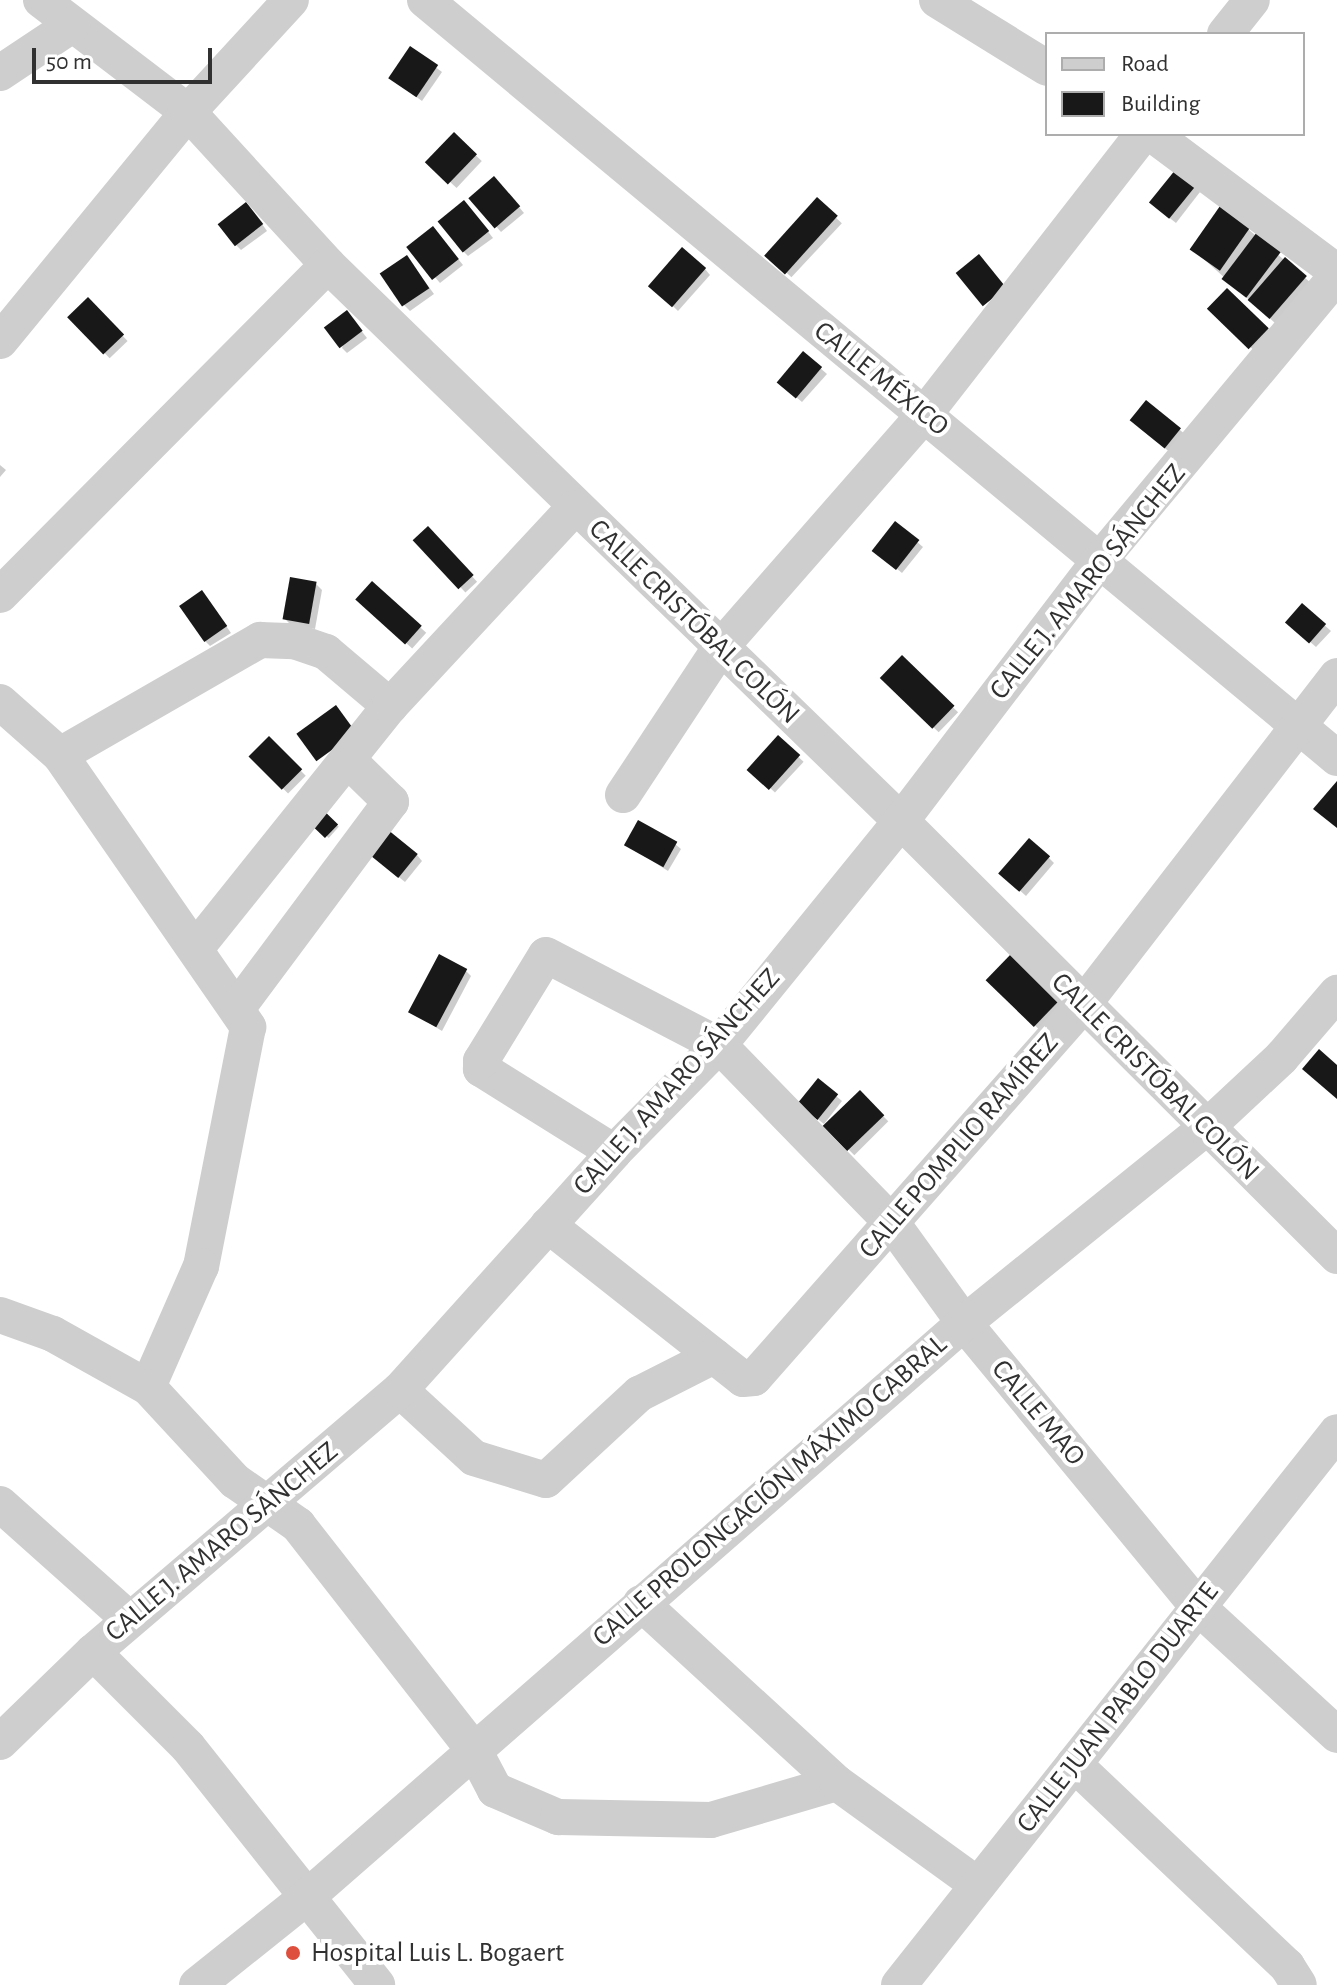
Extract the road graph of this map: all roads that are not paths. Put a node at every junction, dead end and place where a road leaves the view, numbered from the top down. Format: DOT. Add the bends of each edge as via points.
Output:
graph roads {
  1 [pos="41,0"];
  2 [pos="291,0"];
  3 [pos="425,0"];
  4 [pos="937,0"];
  5 [pos="1252,0"];
  6 [pos="72,25"];
  7 [pos="1227,32"];
  8 [pos="1045,67"];
  9 [pos="0,73"];
  10 [pos="188,112"];
  11 [pos="1141,136"];
  12 [pos="1155,136"];
  13 [pos="328,265"];
  14 [pos="1337,274"];
  15 [pos="0,341"];
  16 [pos="924,415"];
  17 [pos="574,508"];
  18 [pos="1099,561"];
  19 [pos="0,595"];
  20 [pos="720,648"];
  21 [pos="1337,676"];
  22 [pos="0,702"];
  23 [pos="390,706"];
  24 [pos="1299,726"];
  25 [pos="60,755"];
  26 [pos="1337,758"];
  27 [pos="348,760"];
  28 [pos="623,795"];
  29 [pos="901,821"];
  30 [pos="196,948"];
  31 [pos="1337,993"];
  32 [pos="1082,1006"];
  33 [pos="238,1007"];
  34 [pos="719,1045"];
  35 [pos="1206,1128"];
  36 [pos="614,1152"];
  37 [pos="892,1223"];
  38 [pos="548,1225"];
  39 [pos="1337,1256"];
  40 [pos="0,1315"];
  41 [pos="964,1323"];
  42 [pos="714,1356"];
  43 [pos="148,1387"];
  44 [pos="400,1390"];
  45 [pos="1337,1432"];
  46 [pos="270,1501"];
  47 [pos="0,1504"];
  48 [pos="641,1603"];
  49 [pos="1198,1607"];
  50 [pos="130,1620"];
  51 [pos="93,1652"];
  52 [pos="1337,1735"];
  53 [pos="1,1740"];
  54 [pos="474,1750"];
  55 [pos="1074,1764"];
  56 [pos="837,1783"];
  57 [pos="978,1885"];
  58 [pos="307,1897"];
  59 [pos="197,1985"];
  60 [pos="377,1985"];
  61 [pos="899,1985"];
  62 [pos="1299,1985"];
  1 -- 6 [label="street, CALLE CRISTÓBAL COLÓN"];
  2 -- 10 [label="street"];
  3 -- 16 [label="street, CALLE MÉXICO"];
  4 -- 8 [label="street"];
  5 -- 7 [label="street"];
  6 -- 9 [label="street"];
  6 -- 10 [label="street, CALLE CRISTÓBAL COLÓN"];
  10 -- 13 [label="street, CALLE CRISTÓBAL COLÓN"];
  10 -- 15 [label="street"];
  11 -- 16 [label="street"];
  12 -- 14 [label="street"];
  13 -- 17 [label="street, CALLE CRISTÓBAL COLÓN"];
  13 -- 19 [label="street"];
  14 -- 18 [label="street, CALLE J. AMARO SÁNCHEZ"];
  16 -- 18 [label="street, CALLE MÉXICO"];
  16 -- 20 [label="street"];
  17 -- 20 [label="street, CALLE CRISTÓBAL COLÓN"];
  17 -- 23 [label="street"];
  18 -- 24 [label="street, CALLE MÉXICO"];
  18 -- 29 [label="street, CALLE J. AMARO SÁNCHEZ"];
  20 -- 28 [label="street"];
  20 -- 29 [label="street, CALLE CRISTÓBAL COLÓN"];
  21 -- 24 [label="street, CALLE POMPLIO RAMÍREZ"];
  22 -- 25 [label="street"];
  23 -- 25 [label="street" via="326,652 294,641 260,640"];
  23 -- 27 [label="street"];
  24 -- 26 [label="street, CALLE MÉXICO"];
  24 -- 32 [label="street, CALLE POMPLIO RAMÍREZ"];
  25 -- 30 [label="street"];
  27 -- 30 [label="street"];
  27 -- 33 [label="street" via="391,802"];
  29 -- 32 [label="street, CALLE CRISTÓBAL COLÓN"];
  29 -- 34 [label="street, CALLE J. AMARO SÁNCHEZ"];
  30 -- 33 [label="street"];
  31 -- 35 [label="street, CALLE PROLONGACIÓN MÁXIMO CABRAL" via="1281,1058"];
  32 -- 35 [label="street, CALLE CRISTÓBAL COLÓN"];
  32 -- 37 [label="street, CALLE POMPLIO RAMÍREZ"];
  33 -- 43 [label="street" via="248,1038 201,1266"];
  34 -- 36 [label="street, CALLE J. AMARO SÁNCHEZ"];
  34 -- 36 [label="street, CALLE MAO" via="552,955 539,958 481,1069"];
  34 -- 37 [label="street, CALLE MAO"];
  35 -- 39 [label="street, CALLE CRISTÓBAL COLÓN"];
  35 -- 41 [label="street, CALLE PROLONGACIÓN MÁXIMO CABRAL"];
  36 -- 38 [label="street, CALLE J. AMARO SÁNCHEZ"];
  37 -- 41 [label="street, CALLE MAO"];
  37 -- 42 [label="street, CALLE POMPLIO RAMÍREZ" via="748,1380"];
  38 -- 42 [label="street"];
  38 -- 44 [label="street, CALLE J. AMARO SÁNCHEZ"];
  40 -- 43 [label="street" via="53,1334"];
  41 -- 48 [label="street, CALLE PROLONGACIÓN MÁXIMO CABRAL"];
  41 -- 49 [label="street, CALLE MAO"];
  42 -- 44 [label="street" via="639,1394 546,1480 474,1458"];
  43 -- 46 [label="street" via="235,1481"];
  44 -- 46 [label="street, CALLE J. AMARO SÁNCHEZ"];
  45 -- 49 [label="street, CALLE JUAN PABLO DUARTE"];
  46 -- 50 [label="street, CALLE J. AMARO SÁNCHEZ"];
  46 -- 54 [label="street" via="298,1525"];
  47 -- 50 [label="street"];
  48 -- 54 [label="street, CALLE PROLONGACIÓN MÁXIMO CABRAL"];
  48 -- 56 [label="street"];
  49 -- 52 [label="street, CALLE MAO"];
  49 -- 55 [label="street, CALLE JUAN PABLO DUARTE"];
  50 -- 51 [label="street, CALLE J. AMARO SÁNCHEZ"];
  51 -- 53 [label="street, CALLE J. AMARO SÁNCHEZ"];
  51 -- 58 [label="street" via="188,1747"];
  54 -- 56 [label="street" via="495,1790 558,1817 711,1820"];
  54 -- 58 [label="street, CALLE PROLONGACIÓN MÁXIMO CABRAL"];
  55 -- 57 [label="street, CALLE JUAN PABLO DUARTE"];
  55 -- 62 [label="street" via="1287,1966"];
  56 -- 57 [label="street"];
  57 -- 61 [label="street, CALLE JUAN PABLO DUARTE"];
  58 -- 59 [label="street, CALLE PROLONGACIÓN MÁXIMO CABRAL"];
  58 -- 60 [label="street"];
}
